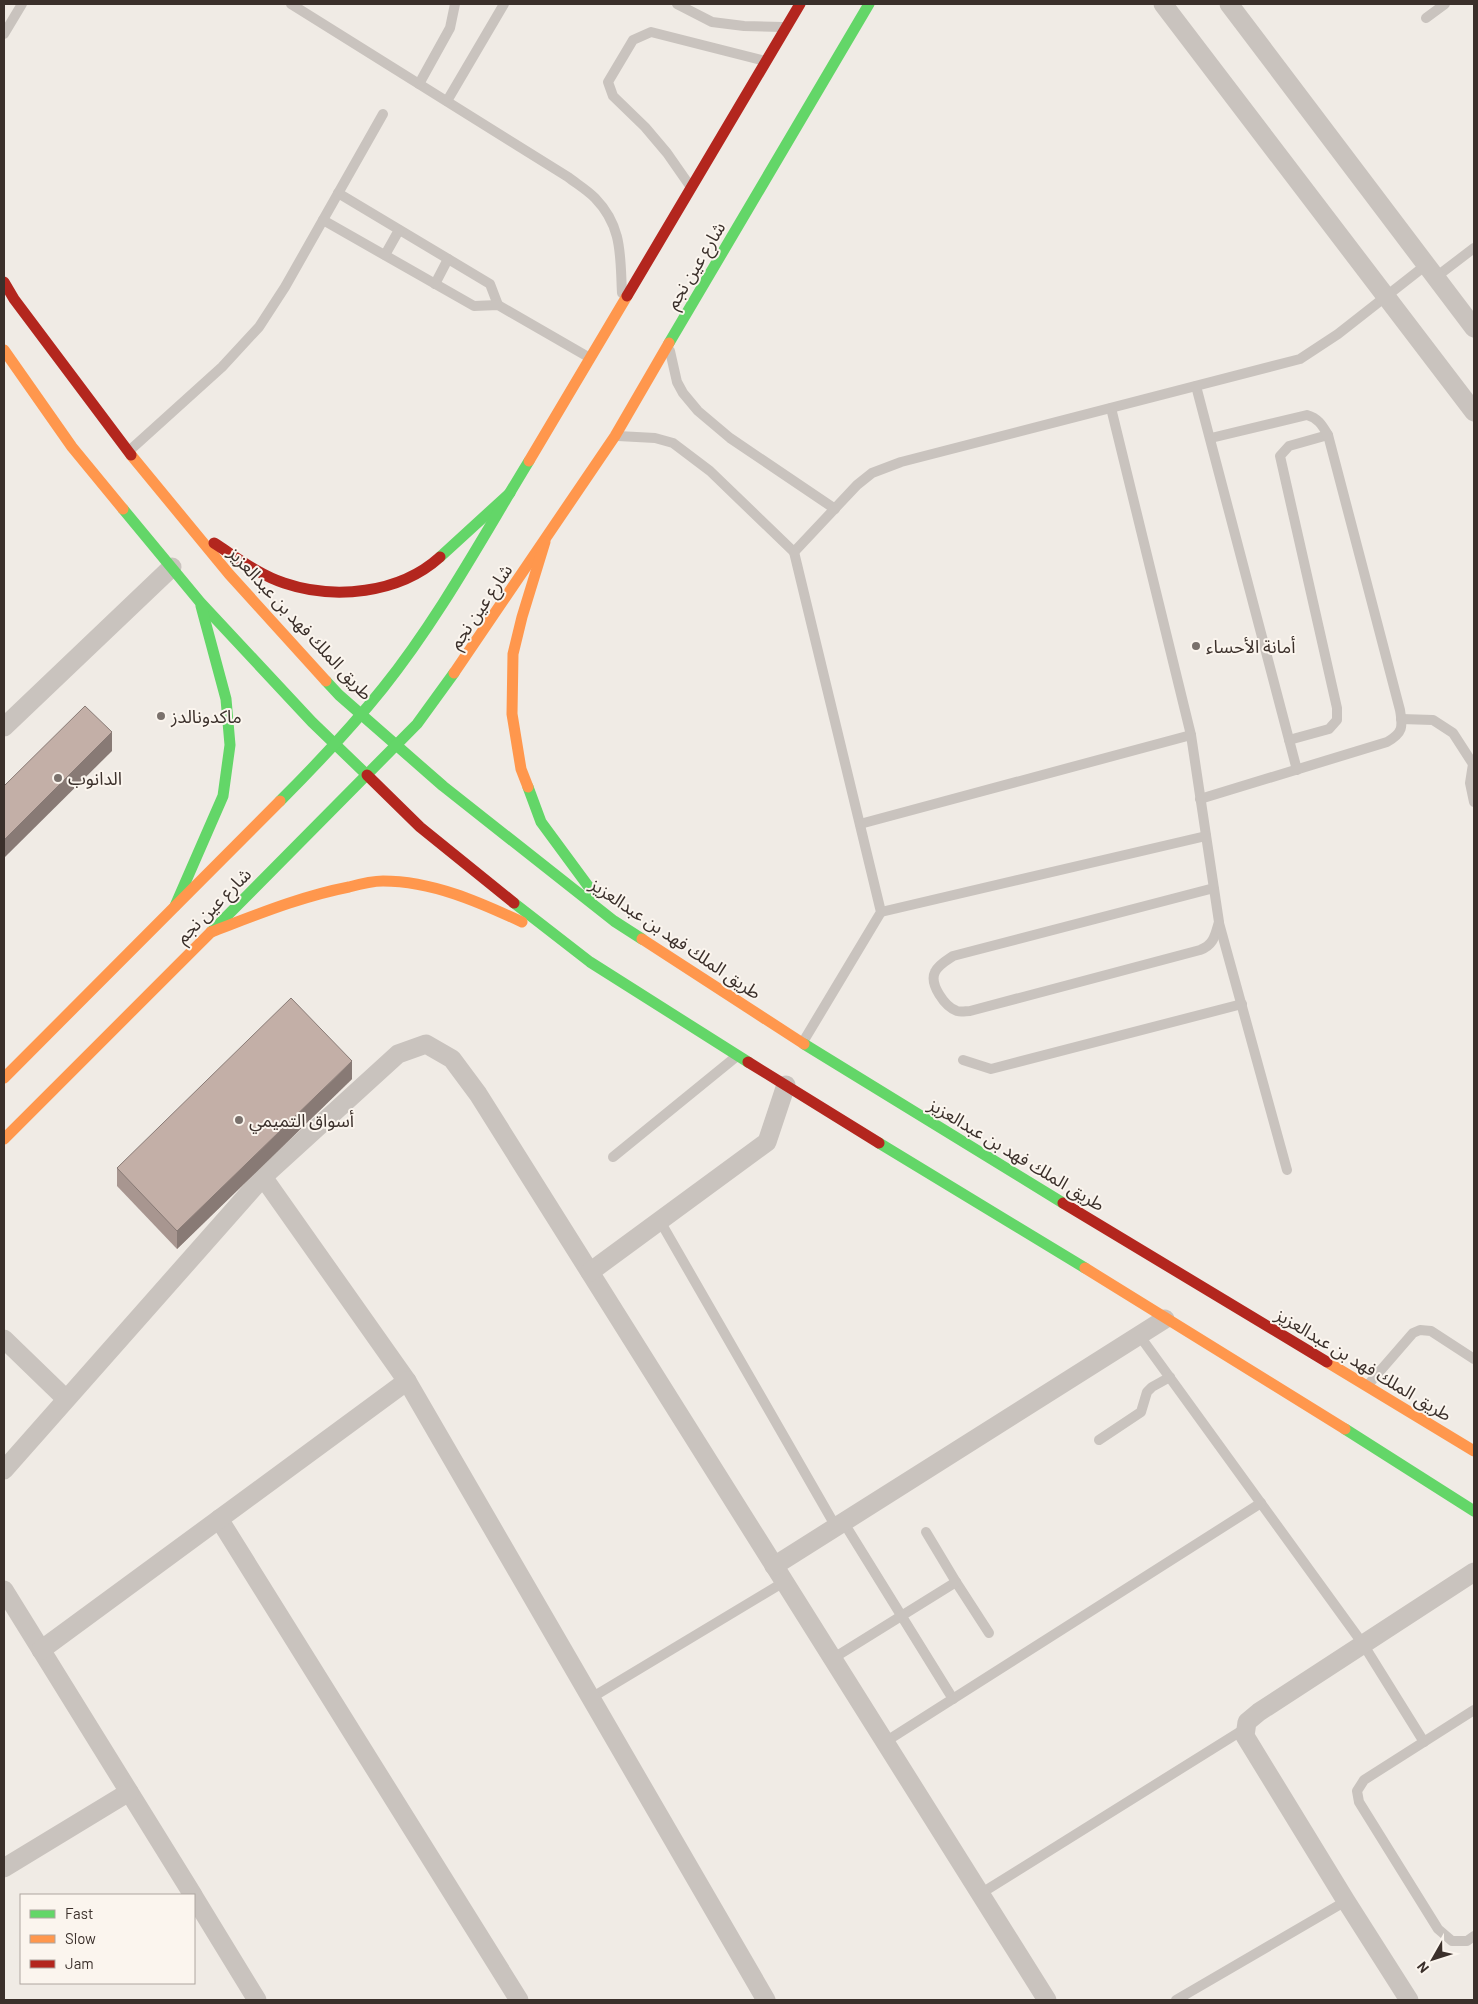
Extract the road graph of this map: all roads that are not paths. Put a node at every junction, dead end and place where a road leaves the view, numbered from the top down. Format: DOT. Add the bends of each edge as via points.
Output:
graph roads {
  1 [pos="22,4"];
  2 [pos="291,4"];
  3 [pos="455,4"];
  4 [pos="504,4"];
  5 [pos="677,4"];
  6 [pos="800,4"];
  7 [pos="869,4"];
  8 [pos="1163,4"];
  9 [pos="1229,4"];
  10 [pos="1445,4"];
  11 [pos="1426,18"];
  12 [pos="786,27"];
  13 [pos="4,34"];
  14 [pos="766,62"];
  15 [pos="420,84"];
  16 [pos="447,101"];
  17 [pos="383,114"];
  18 [pos="692,190"];
  19 [pos="338,193"];
  20 [pos="323,220"];
  21 [pos="399,230"];
  22 [pos="1474,248"];
  23 [pos="385,255"];
  24 [pos="448,259"];
  25 [pos="1431,271"];
  26 [pos="4,282"];
  27 [pos="435,284"];
  28 [pos="1386,296"];
  29 [pos="498,305"];
  30 [pos="622,306"];
  31 [pos="1474,328"];
  32 [pos="668,344"];
  33 [pos="4,350"];
  34 [pos="591,359"];
  35 [pos="1196,386"];
  36 [pos="1111,408"];
  37 [pos="1474,412"];
  38 [pos="1328,435"];
  39 [pos="615,436"];
  40 [pos="1211,438"];
  41 [pos="128,452"];
  42 [pos="510,493"];
  43 [pos="835,509"];
  44 [pos="194,530"];
  45 [pos="545,542"];
  46 [pos="794,552"];
  47 [pos="172,567"];
  48 [pos="200,602"];
  49 [pos="361,714"];
  50 [pos="1401,720"];
  51 [pos="4,727"];
  52 [pos="1191,735"];
  53 [pos="1289,740"];
  54 [pos="334,744"];
  55 [pos="396,745"];
  56 [pos="1474,764"];
  57 [pos="1296,770"];
  58 [pos="367,775"];
  59 [pos="1200,799"];
  60 [pos="1474,802"];
  61 [pos="860,824"];
  62 [pos="1206,836"];
  63 [pos="1214,888"];
  64 [pos="175,906"];
  65 [pos="882,912"];
  66 [pos="614,921"];
  67 [pos="1219,922"];
  68 [pos="211,932"];
  69 [pos="563,941"];
  70 [pos="1242,1004"];
  71 [pos="803,1043"];
  72 [pos="738,1056"];
  73 [pos="963,1060"];
  74 [pos="4,1078"];
  75 [pos="786,1085"];
  76 [pos="4,1139"];
  77 [pos="613,1157"];
  78 [pos="1287,1170"];
  79 [pos="263,1177"];
  80 [pos="660,1221"];
  81 [pos="590,1272"];
  82 [pos="1165,1319"];
  83 [pos="1139,1335"];
  84 [pos="4,1339"];
  85 [pos="1474,1359"];
  86 [pos="1170,1377"];
  87 [pos="407,1382"];
  88 [pos="1367,1387"];
  89 [pos="66,1399"];
  90 [pos="1099,1440"];
  91 [pos="1474,1451"];
  92 [pos="4,1470"];
  93 [pos="1261,1504"];
  94 [pos="1474,1511"];
  95 [pos="219,1519"];
  96 [pos="840,1525"];
  97 [pos="926,1532"];
  98 [pos="774,1566"];
  99 [pos="1474,1572"];
  100 [pos="784,1582"];
  101 [pos="956,1582"];
  102 [pos="4,1590"];
  103 [pos="901,1615"];
  104 [pos="989,1633"];
  105 [pos="1363,1644"];
  106 [pos="41,1650"];
  107 [pos="832,1659"];
  108 [pos="591,1698"];
  109 [pos="953,1699"];
  110 [pos="1474,1710"];
  111 [pos="1246,1728"];
  112 [pos="885,1742"];
  113 [pos="1424,1742"];
  114 [pos="128,1792"];
  115 [pos="4,1868"];
  116 [pos="192,1894"];
  117 [pos="980,1894"];
  118 [pos="195,1899"];
  119 [pos="1346,1901"];
  120 [pos="1474,1936"];
  121 [pos="258,2000"];
  122 [pos="519,2000"];
  123 [pos="766,2000"];
  124 [pos="1047,2000"];
  125 [pos="1176,2000"];
  126 [pos="1409,2000"];
  1 -- 13 [label="lane"];
  2 -- 15 [label="lane"];
  3 -- 15 [label="lane" via="450,28"];
  4 -- 16 [label="lane"];
  5 -- 12 [label="lane" via="712,22"];
  6 -- 12 [label="main road, شارع عين نجم"];
  7 -- 32 [label="main road, شارع عين نجم"];
  8 -- 28 [label="street"];
  9 -- 25 [label="street"];
  10 -- 11 [label="lane"];
  12 -- 14 [label="main road, شارع عين نجم"];
  14 -- 18 [label="main road, شارع عين نجم"];
  14 -- 18 [label="lane" via="651,32 633,40 619,62 608,82 613,96 667,152"];
  15 -- 16 [label="lane"];
  16 -- 30 [label="lane" via="568,176 595,198 611,218 620,241"];
  17 -- 19 [label="lane"];
  18 -- 30 [label="main road, شارع عين نجم"];
  19 -- 20 [label="lane"];
  19 -- 21 [label="lane"];
  20 -- 23 [label="lane"];
  20 -- 41 [label="lane" via="259,327 222,367"];
  21 -- 23 [label="lane"];
  21 -- 24 [label="lane"];
  22 -- 25 [label="lane"];
  23 -- 27 [label="lane"];
  24 -- 27 [label="lane"];
  24 -- 29 [label="lane" via="490,284"];
  25 -- 28 [label="lane"];
  25 -- 31 [label="street"];
  26 -- 41 [label="main road, طريق الملك فهد بن عبدالعزيز"];
  27 -- 29 [label="lane" via="474,306"];
  28 -- 35 [label="lane" via="1300,359"];
  28 -- 37 [label="street"];
  29 -- 34 [label="lane"];
  30 -- 34 [label="main road, شارع عين نجم"];
  32 -- 39 [label="main road, شارع عين نجم"];
  32 -- 43 [label="lane" via="678,382 698,412 730,438"];
  33 -- 47 [label="main road" via="72,446"];
  34 -- 42 [label="main road, شارع عين نجم"];
  35 -- 36 [label="lane"];
  35 -- 40 [label="lane"];
  36 -- 43 [label="lane" via="901,462 872,473"];
  36 -- 52 [label="lane"];
  38 -- 40 [label="lane" via="1315,417 1307,415"];
  38 -- 50 [label="lane"];
  38 -- 53 [label="lane" via="1289,446 1280,456 1338,708 1337,720 1329,729"];
  39 -- 45 [label="main road, شارع عين نجم"];
  39 -- 46 [label="lane" via="655,438 673,443 710,471"];
  40 -- 53 [label="lane"];
  41 -- 44 [label="main road, طريق الملك فهد بن عبدالعزيز"];
  42 -- 44 [label="main road" via="429,567 396,583 361,592 323,592 283,583"];
  42 -- 49 [label="main road, شارع عين نجم" via="436,614"];
  43 -- 46 [label="lane"];
  44 -- 49 [label="main road, طريق الملك فهد بن عبدالعزيز" via="333,688"];
  45 -- 55 [label="main road, شارع عين نجم" via="472,649 416,724"];
  45 -- 66 [label="main road" via="513,654 512,714 521,769 541,822"];
  46 -- 61 [label="lane"];
  47 -- 48 [label="main road"];
  47 -- 51 [label="street"];
  48 -- 54 [label="main road"];
  48 -- 64 [label="main road" via="226,699 230,745 223,796"];
  49 -- 54 [label="main road, شارع عين نجم"];
  49 -- 55 [label="main road, طريق الملك فهد بن عبدالعزيز"];
  50 -- 56 [label="lane" via="1433,720 1453,733"];
  50 -- 57 [label="lane" via="1397,737 1387,742"];
  52 -- 59 [label="lane"];
  52 -- 61 [label="lane"];
  53 -- 57 [label="lane"];
  54 -- 58 [label="main road"];
  54 -- 64 [label="main road, شارع عين نجم"];
  55 -- 58 [label="main road, شارع عين نجم"];
  55 -- 66 [label="main road, طريق الملك فهد بن عبدالعزيز" via="450,792"];
  56 -- 60 [label="lane" via="1470,784"];
  57 -- 59 [label="lane"];
  58 -- 68 [label="main road, شارع عين نجم"];
  58 -- 69 [label="main road" via="420,826"];
  59 -- 62 [label="lane"];
  61 -- 65 [label="lane"];
  62 -- 63 [label="lane"];
  62 -- 65 [label="lane"];
  63 -- 67 [label="lane"];
  63 -- 67 [label="lane" via="953,956 937,969 934,978 947,1004 957,1011 970,1011 1208,947"];
  64 -- 74 [label="main road, شارع عين نجم"];
  65 -- 71 [label="lane"];
  66 -- 71 [label="main road, طريق الملك فهد بن عبدالعزيز"];
  67 -- 70 [label="lane"];
  68 -- 69 [label="main road" via="290,902 338,888 383,881 432,888 476,900"];
  68 -- 76 [label="main road, شارع عين نجم"];
  69 -- 72 [label="main road" via="590,962"];
  70 -- 73 [label="lane" via="992,1069"];
  70 -- 78 [label="lane"];
  71 -- 88 [label="main road, طريق الملك فهد بن عبدالعزيز"];
  72 -- 75 [label="main road"];
  72 -- 77 [label="lane"];
  75 -- 80 [label="street" via="768,1142"];
  75 -- 82 [label="main road"];
  79 -- 81 [label="street" via="398,1054 426,1044 452,1059 478,1094"];
  79 -- 87 [label="street"];
  79 -- 89 [label="street"];
  80 -- 81 [label="street"];
  80 -- 96 [label="lane"];
  81 -- 98 [label="street"];
  82 -- 83 [label="street"];
  82 -- 94 [label="main road"];
  83 -- 86 [label="lane"];
  83 -- 96 [label="street"];
  84 -- 89 [label="street"];
  85 -- 88 [label="lane" via="1431,1331 1420,1330 1413,1333"];
  86 -- 90 [label="lane" via="1147,1392 1141,1412"];
  86 -- 93 [label="lane"];
  87 -- 95 [label="street"];
  87 -- 108 [label="street"];
  88 -- 91 [label="main road, طريق الملك فهد بن عبدالعزيز"];
  89 -- 92 [label="street"];
  93 -- 105 [label="lane"];
  93 -- 109 [label="lane"];
  95 -- 106 [label="street"];
  95 -- 122 [label="street"];
  96 -- 98 [label="street"];
  96 -- 103 [label="lane"];
  97 -- 101 [label="lane"];
  98 -- 100 [label="street"];
  99 -- 105 [label="street"];
  100 -- 107 [label="street"];
  100 -- 108 [label="lane"];
  101 -- 103 [label="lane"];
  101 -- 104 [label="lane"];
  102 -- 106 [label="street"];
  103 -- 107 [label="lane"];
  103 -- 109 [label="lane"];
  105 -- 111 [label="street" via="1259,1712 1247,1722"];
  105 -- 113 [label="lane"];
  106 -- 114 [label="street"];
  107 -- 112 [label="street"];
  108 -- 123 [label="street"];
  109 -- 112 [label="lane"];
  110 -- 113 [label="lane"];
  111 -- 117 [label="lane"];
  111 -- 119 [label="street" via="1245,1736"];
  112 -- 117 [label="street"];
  113 -- 120 [label="lane" via="1364,1780 1357,1791 1359,1802 1438,1929 1452,1941 1467,1941"];
  114 -- 115 [label="street"];
  114 -- 116 [label="street"];
  117 -- 124 [label="street"];
  118 -- 121 [label="street"];
  119 -- 125 [label="lane"];
  119 -- 126 [label="street"];
}
